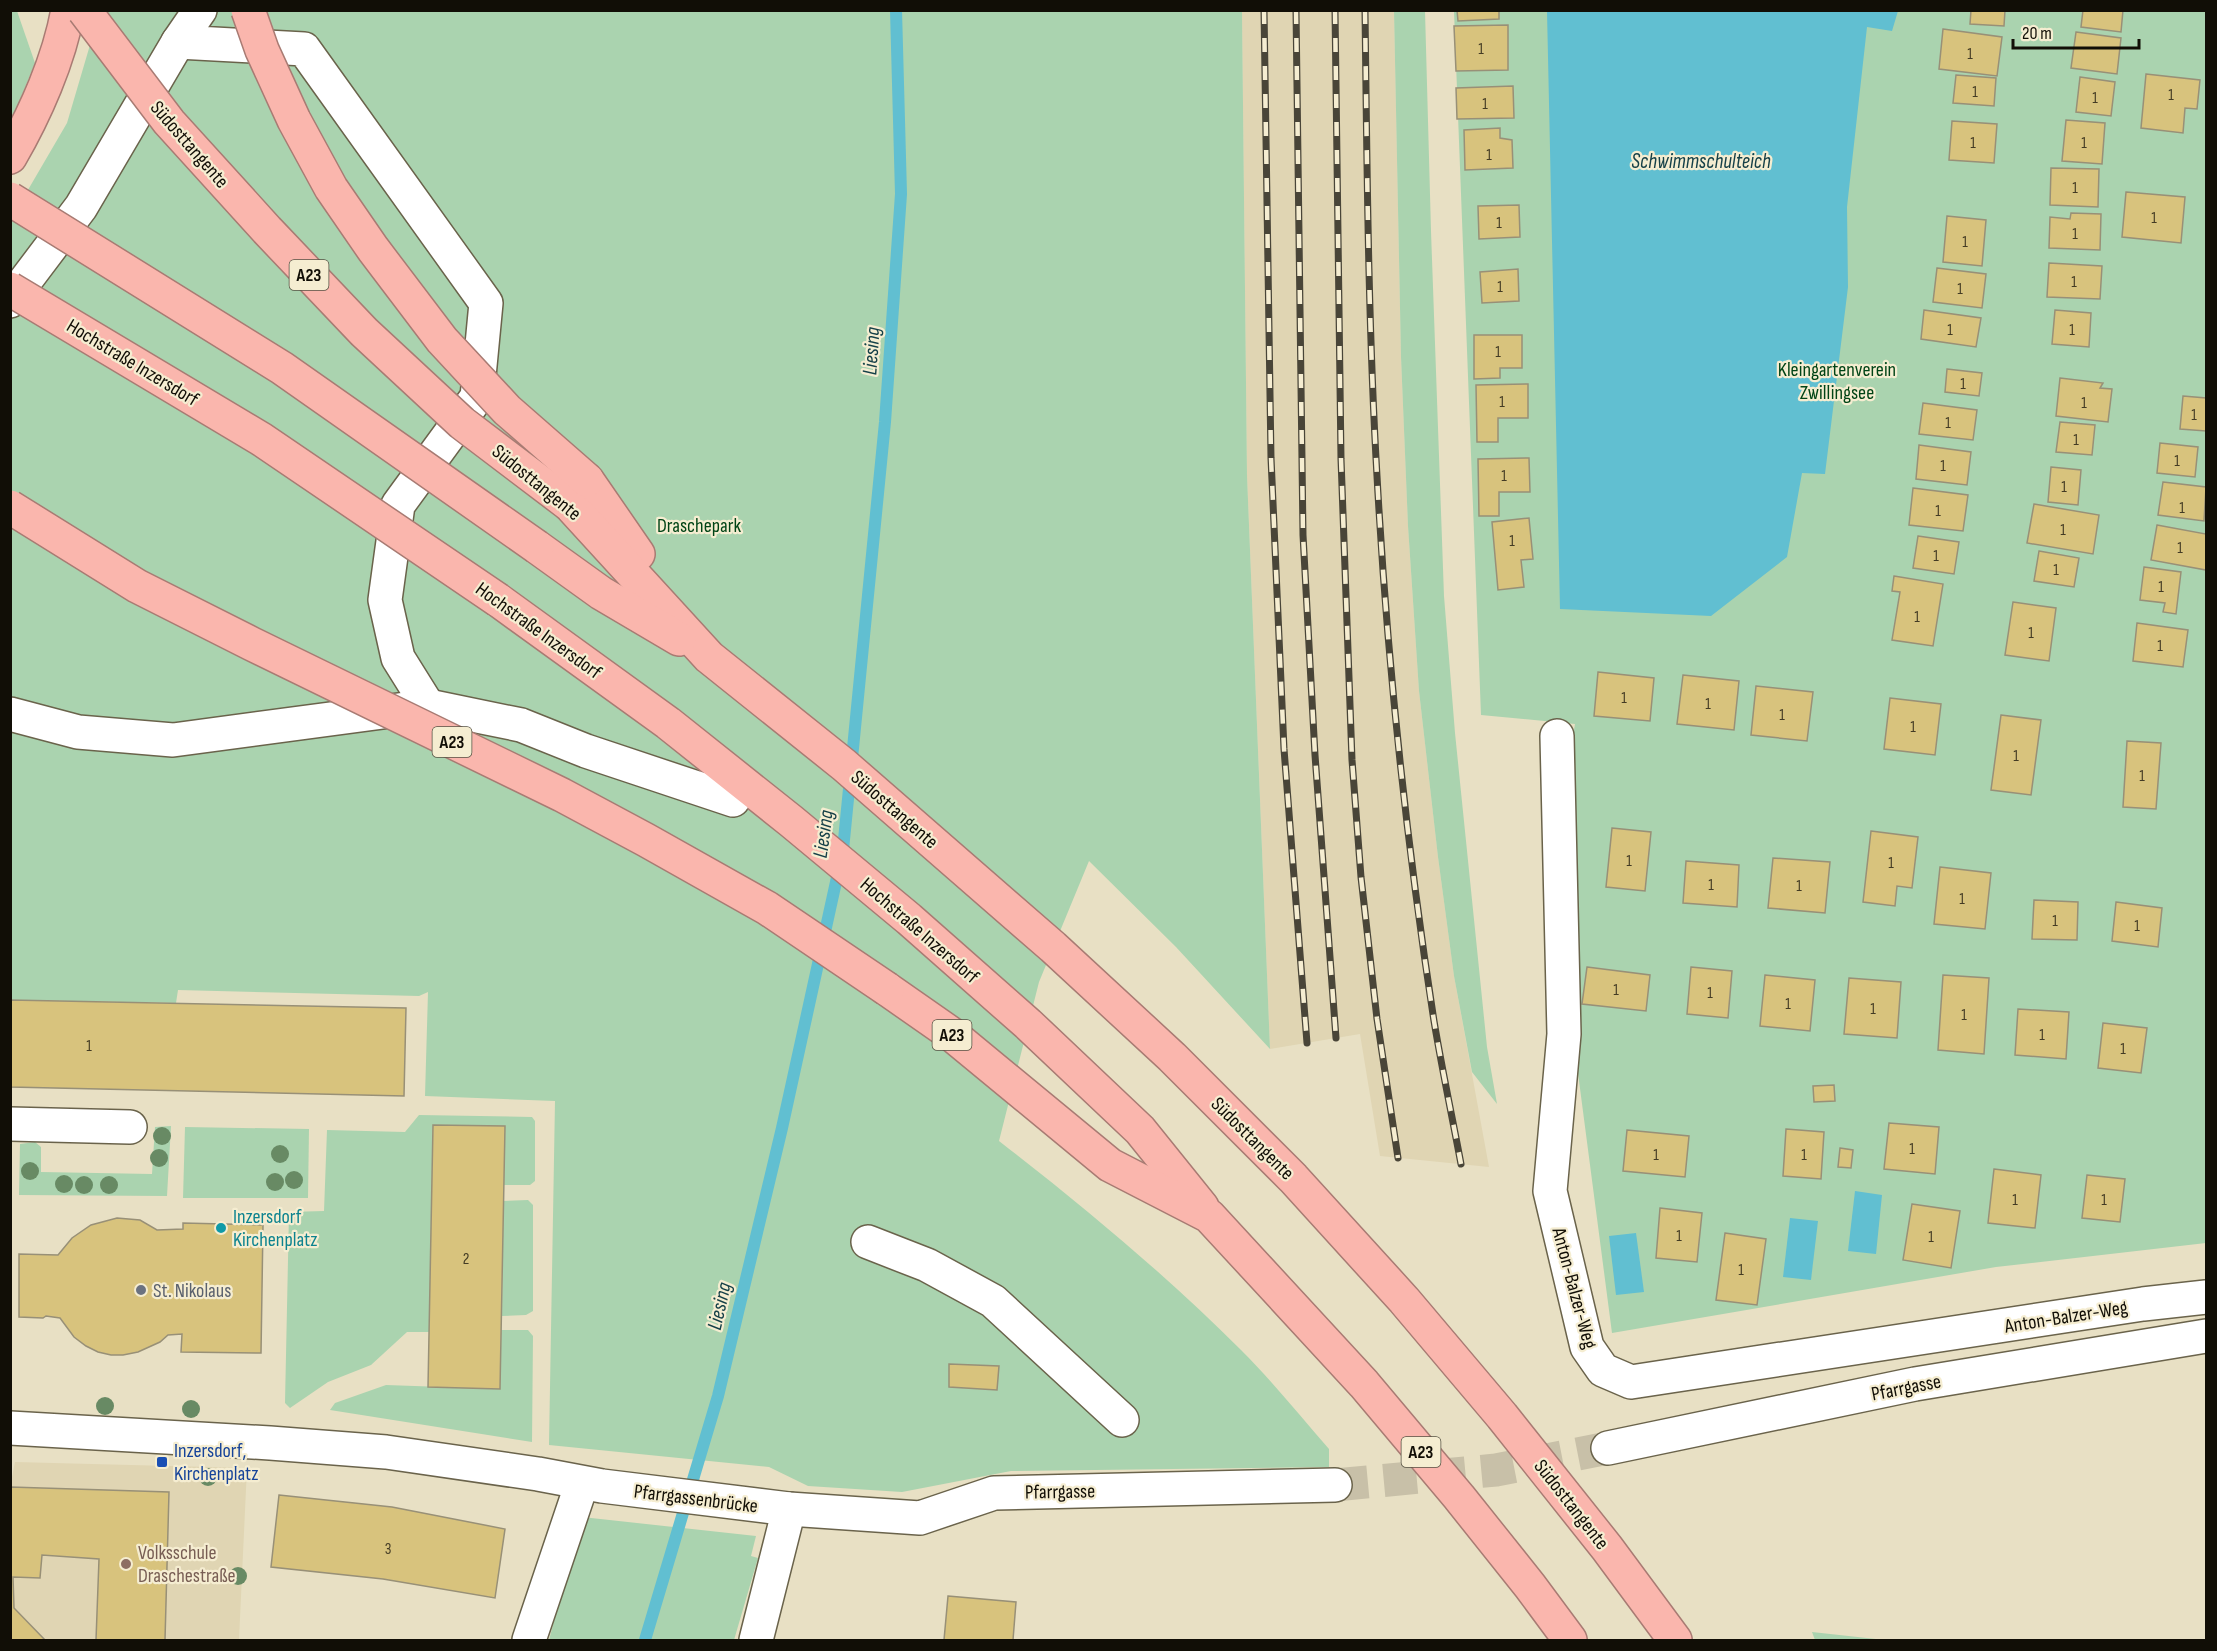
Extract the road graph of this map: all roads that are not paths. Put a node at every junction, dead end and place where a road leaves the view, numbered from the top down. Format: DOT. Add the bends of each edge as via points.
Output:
graph roads {
  1 [pos="200,10"];
  2 [pos="248,10"];
  3 [pos="70,11"];
  4 [pos="178,42"];
  5 [pos="10,157"];
  6 [pos="10,199"];
  7 [pos="10,289"];
  8 [pos="10,301"];
  9 [pos="10,507"];
  10 [pos="709,657"];
  11 [pos="428,706"];
  12 [pos="10,714"];
  13 [pos="1557,736"];
  14 [pos="733,800"];
  15 [pos="10,1124"];
  16 [pos="130,1127"];
  17 [pos="1209,1215"];
  18 [pos="868,1242"];
  19 [pos="2206,1298"];
  20 [pos="2206,1336"];
  21 [pos="1122,1420"];
  22 [pos="10,1428"];
  23 [pos="1608,1448"];
  24 [pos="592,1485"];
  25 [pos="1335,1485"];
  26 [pos="775,1508"];
  27 [pos="529,1641"];
  28 [pos="756,1641"];
  29 [pos="1570,1641"];
  30 [pos="1675,1641"];
  1 -- 4 [label="street"];
  2 -- 10 [label="highway, bridge" via="294,120 331,188 373,249 441,340 507,410 587,480"];
  3 -- 5 [label="highway" via="34,112"];
  3 -- 10 [label="highway, Südosttangente / A23, bridge" via="364,332 462,423 570,505"];
  4 -- 8 [label="street" via="81,207"];
  4 -- 11 [label="street" via="304,49 486,303 477,397 398,505 385,600 398,658"];
  6 -- 10 [label="highway, bridge" via="282,368 601,593"];
  7 -- 17 [label="highway, Hochstraße Inzersdorf, bridge" via="261,439 498,600 668,723 909,919 1028,1024 1140,1130"];
  9 -- 17 [label="highway, A23, bridge" via="137,586 562,795 767,908 950,1033 1110,1165"];
  10 -- 30 [label="highway, Südosttangente / A23" via="844,765 1053,947 1172,1057 1293,1178 1502,1416"];
  11 -- 12 [label="street" via="173,740 78,732"];
  11 -- 14 [label="street" via="521,726"];
  13 -- 19 [label="street, Anton-Balzer-Weg" via="1564,1034 1550,1191 1587,1347 1603,1370 1631,1382 2143,1304"];
  15 -- 16 [label="street"];
  17 -- 29 [label="highway, A23" via="1364,1384 1459,1497"];
  18 -- 21 [label="street" via="927,1266 993,1301"];
  20 -- 23 [label="street, Pfarrgasse" via="1916,1384"];
  22 -- 24 [label="street" via="386,1452"];
  24 -- 26 [label="street, Pfarrgassenbrücke"];
  24 -- 27 [label="street"];
  25 -- 26 [label="street, Pfarrgasse" via="994,1493 920,1518"];
  26 -- 28 [label="street"];
}
